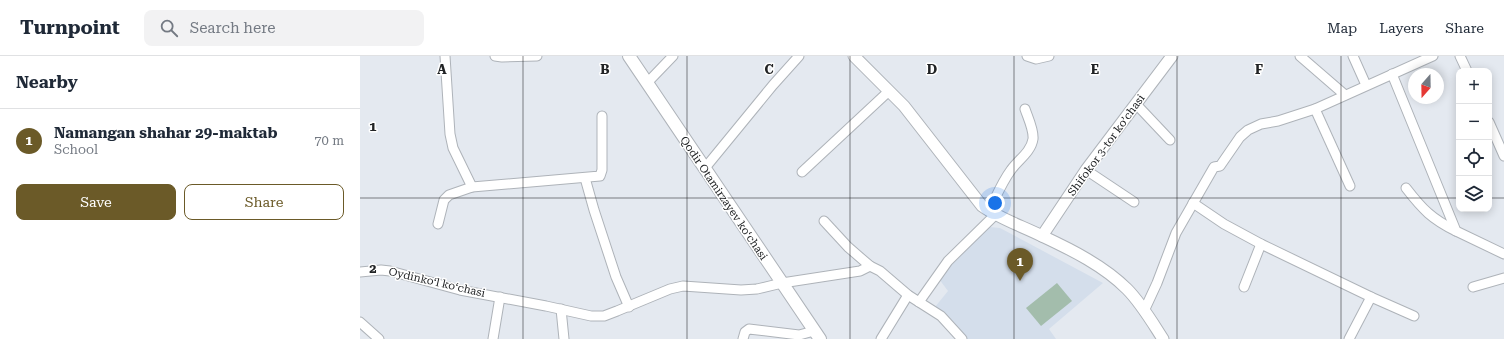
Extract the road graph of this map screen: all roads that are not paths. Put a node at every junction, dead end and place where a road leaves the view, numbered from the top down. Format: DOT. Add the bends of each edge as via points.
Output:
graph roads {
  1 [pos="445,56"];
  2 [pos="495,56"];
  3 [pos="537,56"];
  4 [pos="629,56"];
  5 [pos="673,56"];
  6 [pos="799,56"];
  7 [pos="854,56"];
  8 [pos="1027,56"];
  9 [pos="1049,56"];
  10 [pos="1172,56"];
  11 [pos="1300,56"];
  12 [pos="1353,56"];
  13 [pos="1460,56"];
  14 [pos="1428,57"];
  15 [pos="1466,68"];
  16 [pos="1392,74"];
  17 [pos="647,83"];
  18 [pos="1366,85"];
  19 [pos="889,91"];
  20 [pos="1346,95"];
  21 [pos="1136,104"];
  22 [pos="1025,109"];
  23 [pos="1315,109"];
  24 [pos="602,116"];
  25 [pos="1492,129"];
  26 [pos="1170,140"];
  27 [pos="1504,156"];
  28 [pos="705,168"];
  29 [pos="1086,170"];
  30 [pos="802,172"];
  31 [pos="585,178"];
  32 [pos="1350,186"];
  33 [pos="472,187"];
  34 [pos="1406,188"];
  35 [pos="1134,202"];
  36 [pos="1193,203"];
  37 [pos="992,213"];
  38 [pos="824,221"];
  39 [pos="438,224"];
  40 [pos="1456,231"];
  41 [pos="1042,236"];
  42 [pos="1261,244"];
  43 [pos="1504,254"];
  44 [pos="870,266"];
  45 [pos="360,272"];
  46 [pos="1504,278"];
  47 [pos="782,283"];
  48 [pos="1244,287"];
  49 [pos="1473,287"];
  50 [pos="908,296"];
  51 [pos="500,297"];
  52 [pos="1371,297"];
  53 [pos="919,302"];
  54 [pos="629,307"];
  55 [pos="560,309"];
  56 [pos="1144,311"];
  57 [pos="1414,316"];
  58 [pos="360,322"];
  59 [pos="817,335"];
  60 [pos="379,339"];
  61 [pos="493,339"];
  62 [pos="564,339"];
  63 [pos="743,339"];
  64 [pos="881,339"];
  65 [pos="962,339"];
  66 [pos="1163,339"];
  67 [pos="1350,339"];
  1 -- 33 [label="street" via="450,134 453,148"];
  2 -- 3 [label="street"];
  4 -- 17 [label="main road, Qodir Otamirzayev koʻchasi"];
  5 -- 17 [label="street"];
  6 -- 28 [label="street"];
  7 -- 19 [label="street"];
  8 -- 9 [label="street" via="1036,59"];
  10 -- 21 [label="street, Shifokor 3-tor koʼchasi"];
  11 -- 20 [label="street"];
  12 -- 18 [label="street"];
  13 -- 15 [label="street"];
  14 -- 16 [label="street"];
  16 -- 18 [label="street"];
  16 -- 40 [label="street"];
  17 -- 28 [label="main road, Qodir Otamirzayev koʻchasi"];
  18 -- 20 [label="street"];
  19 -- 30 [label="street"];
  19 -- 37 [label="street" via="904,106 974,197"];
  20 -- 23 [label="street"];
  21 -- 26 [label="street"];
  21 -- 29 [label="street, Shifokor 3-tor koʼchasi"];
  22 -- 37 [label="street" via="1032,129 1032,141 1002,184"];
  23 -- 32 [label="street"];
  23 -- 36 [label="street" via="1248,130 1240,137 1220,166 1214,167"];
  24 -- 31 [label="street" via="602,174"];
  25 -- 27 [label="street"];
  28 -- 47 [label="main road, Qodir Otamirzayev koʻchasi"];
  29 -- 35 [label="street"];
  29 -- 41 [label="street, Shifokor 3-tor koʼchasi"];
  31 -- 33 [label="street"];
  31 -- 54 [label="street" via="616,277"];
  33 -- 39 [label="street" via="450,195 444,200"];
  34 -- 40 [label="street" via="1429,215"];
  36 -- 42 [label="street"];
  36 -- 56 [label="street" via="1176,233"];
  37 -- 41 [label="street"];
  37 -- 53 [label="street" via="948,261"];
  38 -- 44 [label="street"];
  40 -- 43 [label="street"];
  41 -- 56 [label="street" via="1101,268 1128,290"];
  42 -- 48 [label="street"];
  42 -- 52 [label="street"];
  44 -- 47 [label="street, Oydinkoʻl koʻchasi" via="860,271"];
  44 -- 50 [label="street" via="880,271"];
  45 -- 51 [label="street, Oydinkoʻl koʻchasi" via="390,271 460,290"];
  46 -- 49 [label="street"];
  47 -- 54 [label="street, Oydinkoʻl koʻchasi" via="741,290 683,286"];
  47 -- 59 [label="main road, Qodir Otamirzayev koʻchasi"];
  50 -- 53 [label="street"];
  50 -- 64 [label="street"];
  51 -- 55 [label="street, Oydinkoʻl koʻchasi"];
  51 -- 61 [label="street"];
  52 -- 57 [label="street"];
  52 -- 67 [label="street"];
  53 -- 65 [label="street" via="941,316"];
  54 -- 55 [label="street, Oydinkoʻl koʻchasi" via="604,316 591,316"];
  55 -- 62 [label="street"];
  56 -- 66 [label="street"];
  58 -- 60 [label="street"];
  59 -- 63 [label="street" via="749,329"];
}
